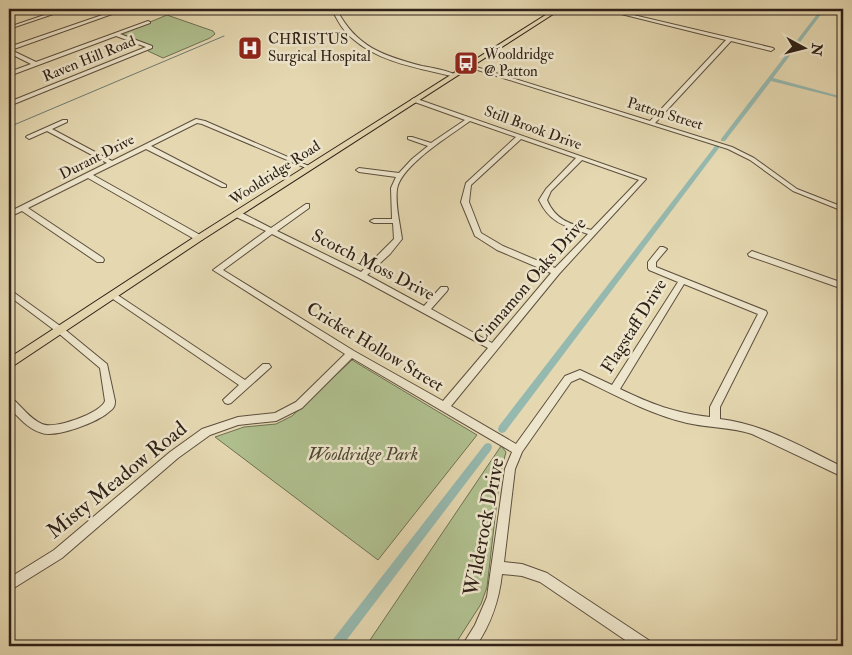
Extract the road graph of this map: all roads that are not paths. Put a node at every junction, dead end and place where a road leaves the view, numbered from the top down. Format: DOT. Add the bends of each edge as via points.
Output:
graph roads {
  1 [pos="18,9"];
  2 [pos="26,9"];
  3 [pos="66,9"];
  4 [pos="102,9"];
  5 [pos="319,9"];
  6 [pos="334,9"];
  7 [pos="343,9"];
  8 [pos="558,9"];
  9 [pos="603,9"];
  10 [pos="9,13"];
  11 [pos="148,22"];
  12 [pos="342,22"];
  13 [pos="9,28"];
  14 [pos="116,34"];
  15 [pos="730,39"];
  16 [pos="771,49"];
  17 [pos="9,50"];
  18 [pos="35,64"];
  19 [pos="415,66"];
  20 [pos="468,66"];
  21 [pos="9,74"];
  22 [pos="450,77"];
  23 [pos="414,100"];
  24 [pos="9,104"];
  25 [pos="470,119"];
  26 [pos="65,121"];
  27 [pos="651,123"];
  28 [pos="47,129"];
  29 [pos="30,137"];
  30 [pos="520,137"];
  31 [pos="410,138"];
  32 [pos="146,146"];
  33 [pos="433,146"];
  34 [pos="580,158"];
  35 [pos="111,163"];
  36 [pos="308,168"];
  37 [pos="359,170"];
  38 [pos="88,175"];
  39 [pos="398,175"];
  40 [pos="643,179"];
  41 [pos="224,186"];
  42 [pos="306,206"];
  43 [pos="22,208"];
  44 [pos="843,209"];
  45 [pos="237,214"];
  46 [pos="9,215"];
  47 [pos="374,221"];
  48 [pos="396,221"];
  49 [pos="271,232"];
  50 [pos="592,233"];
  51 [pos="199,238"];
  52 [pos="662,249"];
  53 [pos="752,254"];
  54 [pos="100,260"];
  55 [pos="556,272"];
  56 [pos="362,276"];
  57 [pos="683,280"];
  58 [pos="843,286"];
  59 [pos="444,289"];
  60 [pos="9,292"];
  61 [pos="113,295"];
  62 [pos="425,310"];
  63 [pos="60,330"];
  64 [pos="493,347"];
  65 [pos="351,353"];
  66 [pos="9,362"];
  67 [pos="266,368"];
  68 [pos="246,385"];
  69 [pos="614,390"];
  70 [pos="228,400"];
  71 [pos="9,401"];
  72 [pos="444,406"];
  73 [pos="716,422"];
  74 [pos="518,450"];
  75 [pos="843,472"];
  76 [pos="498,568"];
  77 [pos="9,585"];
  78 [pos="468,646"];
  79 [pos="644,646"];
  1 -- 10 [label="main road"];
  2 -- 10 [label="main road"];
  3 -- 13 [label="street"];
  4 -- 17 [label="street" via="113,12"];
  5 -- 6 [label="street"];
  6 -- 7 [label="street"];
  6 -- 12 [label="street"];
  7 -- 12 [label="street"];
  8 -- 20 [label="main road, Wooldridge Road"];
  9 -- 15 [label="street"];
  11 -- 14 [label="street"];
  12 -- 19 [label="street" via="351,36 366,48"];
  14 -- 18 [label="street"];
  14 -- 24 [label="street, Raven Hill Road" via="150,48"];
  15 -- 16 [label="street"];
  15 -- 27 [label="street"];
  17 -- 18 [label="street"];
  18 -- 21 [label="street"];
  19 -- 22 [label="street"];
  20 -- 22 [label="main road, Wooldridge Road"];
  20 -- 27 [label="street, Patton Street"];
  22 -- 23 [label="main road, Wooldridge Road"];
  23 -- 25 [label="street, Still Brook Drive"];
  23 -- 36 [label="main road, Wooldridge Road"];
  25 -- 30 [label="street, Still Brook Drive"];
  25 -- 33 [label="street"];
  26 -- 28 [label="street"];
  27 -- 44 [label="street, Patton Street" via="738,151 795,190"];
  28 -- 29 [label="street"];
  28 -- 35 [label="street"];
  30 -- 34 [label="street, Still Brook Drive"];
  30 -- 55 [label="street" via="468,184 465,202 478,234 500,248"];
  31 -- 33 [label="street"];
  32 -- 35 [label="street, Durant Drive"];
  32 -- 36 [label="street, Durant Drive" via="196,121"];
  32 -- 41 [label="street"];
  33 -- 39 [label="street"];
  34 -- 40 [label="street, Still Brook Drive"];
  34 -- 50 [label="street" via="548,190 543,200 548,212 561,222"];
  35 -- 38 [label="street, Durant Drive"];
  36 -- 45 [label="main road, Wooldridge Road"];
  37 -- 39 [label="street"];
  38 -- 43 [label="street, Durant Drive"];
  38 -- 51 [label="street"];
  39 -- 48 [label="street" via="394,189"];
  40 -- 50 [label="street, Cinnamon Oaks Drive"];
  42 -- 49 [label="street"];
  43 -- 46 [label="street, Durant Drive"];
  43 -- 54 [label="street"];
  45 -- 49 [label="street, Scotch Moss Drive"];
  45 -- 51 [label="main road, Wooldridge Road"];
  47 -- 48 [label="street"];
  48 -- 56 [label="street" via="398,239"];
  49 -- 56 [label="street, Scotch Moss Drive"];
  49 -- 65 [label="street, Cricket Hollow Street" via="217,270"];
  50 -- 55 [label="street, Cinnamon Oaks Drive"];
  51 -- 61 [label="main road, Wooldridge Road"];
  52 -- 57 [label="street" via="652,262 652,268"];
  53 -- 58 [label="street"];
  55 -- 64 [label="street, Cinnamon Oaks Drive"];
  56 -- 62 [label="street, Scotch Moss Drive"];
  57 -- 69 [label="street, Flagstaff Drive"];
  57 -- 73 [label="street" via="763,313 715,407"];
  59 -- 62 [label="street"];
  60 -- 63 [label="street"];
  61 -- 63 [label="main road, Wooldridge Road"];
  61 -- 68 [label="street"];
  62 -- 64 [label="street, Scotch Moss Drive"];
  63 -- 66 [label="main road, Wooldridge Road"];
  63 -- 71 [label="street" via="104,367 110,402 108,409 93,417 46,431"];
  64 -- 72 [label="street, Cinnamon Oaks Drive"];
  65 -- 72 [label="street, Cricket Hollow Street"];
  65 -- 77 [label="street, Misty Meadow Road" via="299,405 276,417 238,421 206,432 174,455 58,554"];
  67 -- 68 [label="street"];
  68 -- 70 [label="street"];
  69 -- 73 [label="street" via="670,414"];
  69 -- 74 [label="street, Wilderock Drive" via="580,374 568,380"];
  72 -- 74 [label="street, Cricket Hollow Street"];
  73 -- 75 [label="street" via="755,430"];
  74 -- 76 [label="street, Wilderock Drive" via="510,469"];
  76 -- 78 [label="street, Wilderock Drive" via="493,597 480,629"];
  76 -- 79 [label="street" via="522,570 543,577"];
}
